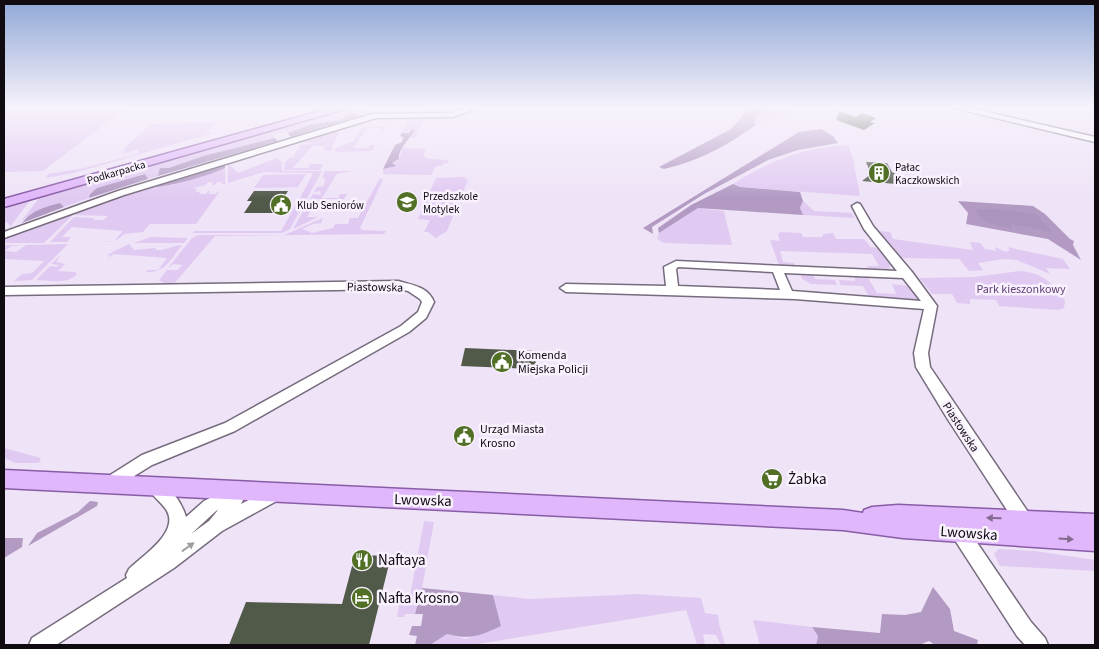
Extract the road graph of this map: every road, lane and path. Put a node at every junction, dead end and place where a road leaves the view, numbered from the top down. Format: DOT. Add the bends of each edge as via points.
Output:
graph roads {
  1 [pos="211,138"];
  2 [pos="236,138"];
  3 [pos="300,138"];
  4 [pos="4,196"];
  5 [pos="4,203"];
  6 [pos="856,206"];
  7 [pos="4,235"];
  8 [pos="777,269"];
  9 [pos="908,275"];
  10 [pos="566,288"];
  11 [pos="672,290"];
  12 [pos="4,291"];
  13 [pos="787,294"];
  14 [pos="931,306"];
  15 [pos="4,479"];
  16 [pos="110,484"];
  17 [pos="156,487"];
  18 [pos="240,490"];
  19 [pos="277,493"];
  20 [pos="1095,524"];
  21 [pos="955,525"];
  22 [pos="215,527"];
  23 [pos="1028,528"];
  24 [pos="1095,540"];
  25 [pos="172,541"];
  26 [pos="104,603"];
  27 [pos="39,645"];
  28 [pos="1038,645"];
  1 -- 4 [label="main road, Podkarpacka"];
  2 -- 5 [label="main road, Podkarpacka"];
  3 -- 7 [label="street" via="121,193"];
  6 -- 9 [label="street" via="868,227"];
  8 -- 9 [label="street"];
  8 -- 11 [label="street" via="676,264 670,267"];
  8 -- 13 [label="street"];
  9 -- 14 [label="street"];
  10 -- 11 [label="street"];
  11 -- 13 [label="street"];
  12 -- 16 [label="street, Piastowska" via="398,286 412,288 425,296 427,310 419,320 404,329 238,423 147,460"];
  13 -- 14 [label="street"];
  14 -- 23 [label="street, Piastowska" via="921,353 923,367"];
  15 -- 16 [label="main road, Lwowska"];
  16 -- 17 [label="main road, Lwowska"];
  17 -- 18 [label="main road, Lwowska"];
  17 -- 25 [label="street" via="179,514"];
  18 -- 19 [label="main road, Lwowska"];
  18 -- 22 [label="street"];
  18 -- 25 [label="street" via="210,506"];
  19 -- 21 [label="main road, Lwowska" via="843,520 903,528"];
  19 -- 22 [label="street"];
  20 -- 23 [label="main road, Lwowska"];
  21 -- 23 [label="main road, Lwowska"];
  21 -- 28 [label="street"];
  26 -- 22 [label="street, one-way"];
  23 -- 24 [label="main road, Lwowska, one-way"];
  25 -- 26 [label="street"];
  26 -- 27 [label="street"];
}
